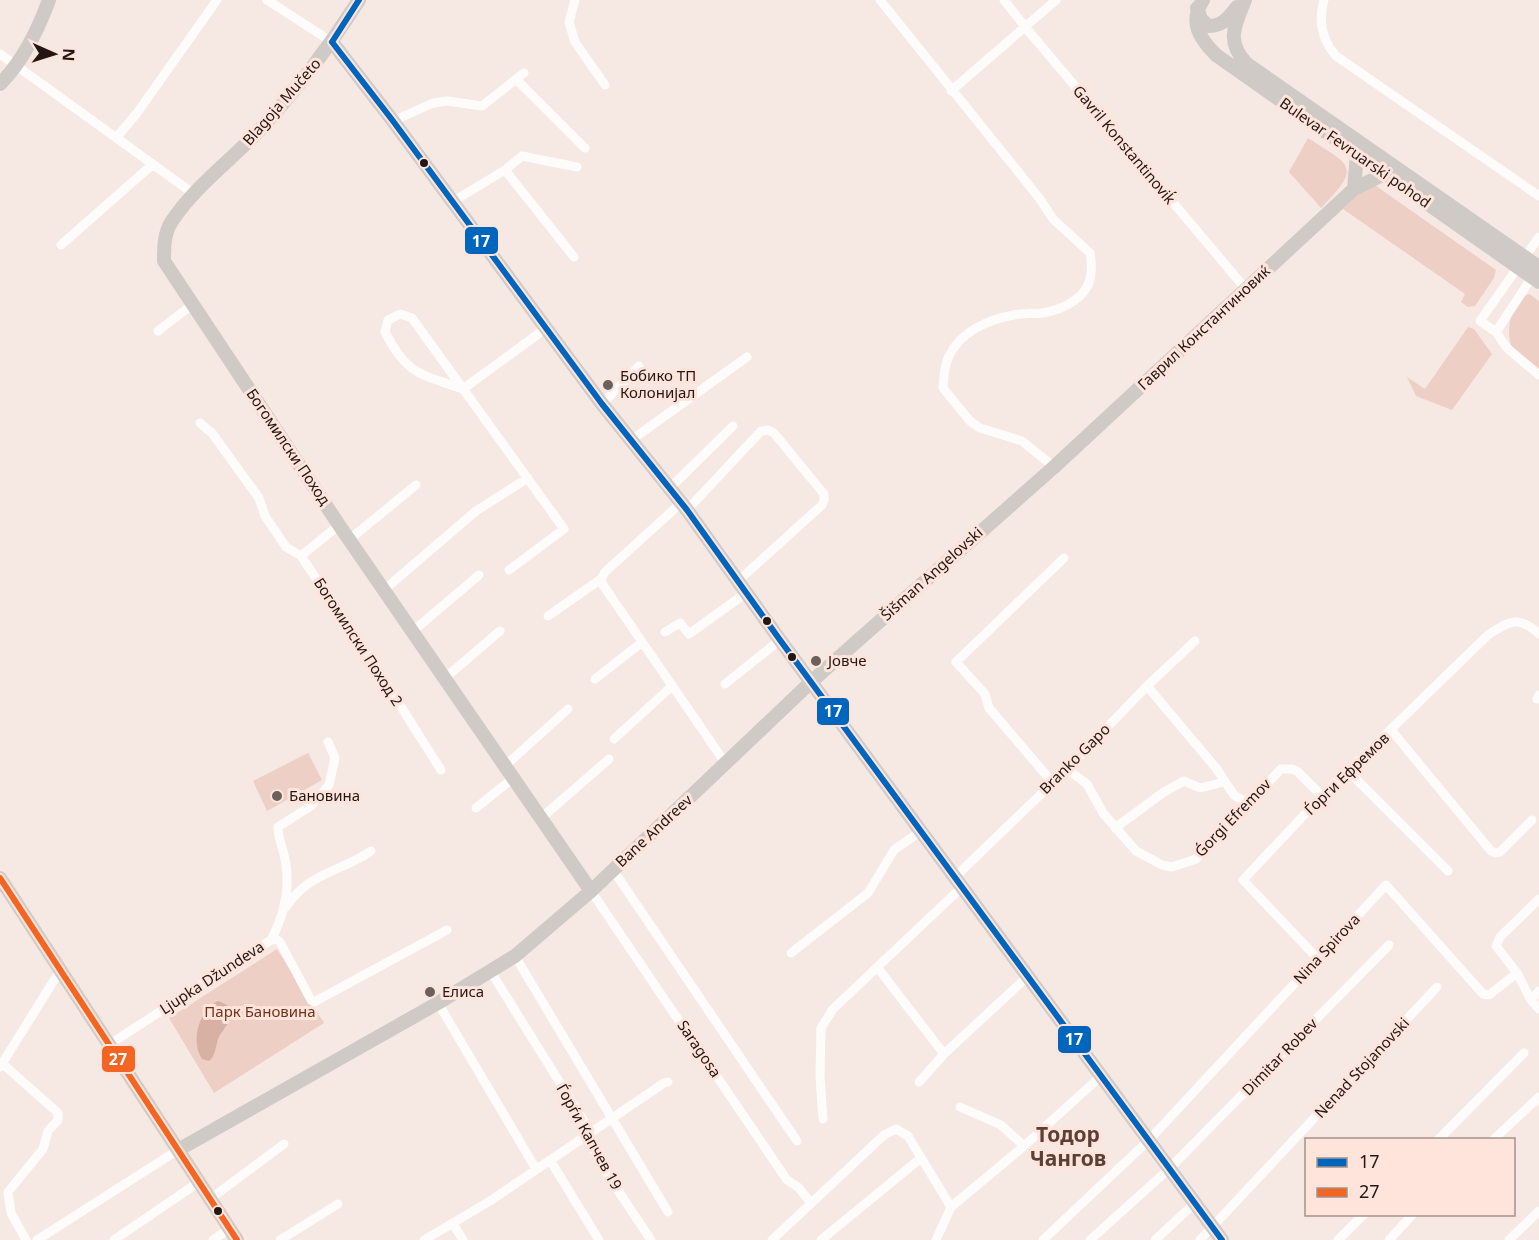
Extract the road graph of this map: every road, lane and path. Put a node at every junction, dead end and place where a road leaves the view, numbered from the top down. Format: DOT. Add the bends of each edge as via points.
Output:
graph roads {
  1 [pos="49,0"];
  2 [pos="217,0"];
  3 [pos="267,0"];
  4 [pos="359,0"];
  5 [pos="575,0"];
  6 [pos="880,0"];
  7 [pos="1004,0"];
  8 [pos="1056,0"];
  9 [pos="1244,0"];
  10 [pos="1324,0"];
  11 [pos="1196,3"];
  12 [pos="1026,28"];
  13 [pos="332,42"];
  14 [pos="0,54"];
  15 [pos="17,66"];
  16 [pos="524,73"];
  17 [pos="516,80"];
  18 [pos="0,84"];
  19 [pos="605,85"];
  20 [pos="951,91"];
  21 [pos="393,121"];
  22 [pos="117,137"];
  23 [pos="585,148"];
  24 [pos="1357,154"];
  25 [pos="153,164"];
  26 [pos="577,167"];
  27 [pos="505,170"];
  28 [pos="1384,174"];
  29 [pos="1354,189"];
  30 [pos="194,194"];
  31 [pos="1539,196"];
  32 [pos="452,202"];
  33 [pos="1539,237"];
  34 [pos="62,244"];
  35 [pos="574,257"];
  36 [pos="1521,262"];
  37 [pos="1537,273"];
  38 [pos="1245,288"];
  39 [pos="193,304"];
  40 [pos="545,329"];
  41 [pos="158,331"];
  42 [pos="1496,332"];
  43 [pos="747,357"];
  44 [pos="639,366"];
  45 [pos="1539,375"];
  46 [pos="463,389"];
  47 [pos="602,404"];
  48 [pos="200,423"];
  49 [pos="733,426"];
  50 [pos="630,441"];
  51 [pos="1054,467"];
  52 [pos="528,478"];
  53 [pos="416,485"];
  54 [pos="670,488"];
  55 [pos="684,507"];
  56 [pos="339,525"];
  57 [pos="350,539"];
  58 [pos="301,556"];
  59 [pos="1064,558"];
  60 [pos="509,570"];
  61 [pos="479,575"];
  62 [pos="601,579"];
  63 [pos="742,588"];
  64 [pos="385,589"];
  65 [pos="548,616"];
  66 [pos="413,631"];
  67 [pos="500,631"];
  68 [pos="665,633"];
  69 [pos="1539,634"];
  70 [pos="780,640"];
  71 [pos="1195,641"];
  72 [pos="641,643"];
  73 [pos="445,678"];
  74 [pos="595,680"];
  75 [pos="811,682"];
  76 [pos="725,684"];
  77 [pos="1147,686"];
  78 [pos="671,687"];
  79 [pos="568,709"];
  80 [pos="1392,731"];
  81 [pos="614,739"];
  82 [pos="328,742"];
  83 [pos="609,759"];
  84 [pos="726,764"];
  85 [pos="505,766"];
  86 [pos="1067,769"];
  87 [pos="441,770"];
  88 [pos="1348,771"];
  89 [pos="513,778"];
  90 [pos="1224,782"];
  91 [pos="1053,783"];
  92 [pos="1322,796"];
  93 [pos="1249,804"];
  94 [pos="476,808"];
  95 [pos="540,819"];
  96 [pos="1532,820"];
  97 [pos="1115,828"];
  98 [pos="921,831"];
  99 [pos="371,851"];
  100 [pos="613,870"];
  101 [pos="1448,871"];
  102 [pos="0,878"];
  103 [pos="959,882"];
  104 [pos="591,891"];
  105 [pos="1539,899"];
  106 [pos="282,914"];
  107 [pos="447,930"];
  108 [pos="271,940"];
  109 [pos="1389,945"];
  110 [pos="791,953"];
  111 [pos="515,956"];
  112 [pos="1318,959"];
  113 [pos="878,968"];
  114 [pos="61,969"];
  115 [pos="490,972"];
  116 [pos="1517,973"];
  117 [pos="1028,976"];
  118 [pos="1437,987"];
  119 [pos="1539,991"];
  120 [pos="1531,1000"];
  121 [pos="438,1004"];
  122 [pos="1539,1009"];
  123 [pos="110,1044"];
  124 [pos="1524,1053"];
  125 [pos="944,1054"];
  126 [pos="1,1066"];
  127 [pos="1101,1076"];
  128 [pos="668,1082"];
  129 [pos="919,1082"];
  130 [pos="1539,1097"];
  131 [pos="960,1107"];
  132 [pos="611,1118"];
  133 [pos="823,1119"];
  134 [pos="585,1135"];
  135 [pos="1440,1138"];
  136 [pos="1495,1138"];
  137 [pos="1149,1140"];
  138 [pos="797,1141"];
  139 [pos="284,1144"];
  140 [pos="1024,1146"];
  141 [pos="178,1150"];
  142 [pos="921,1158"];
  143 [pos="550,1160"];
  144 [pos="1170,1168"];
  145 [pos="536,1169"];
  146 [pos="199,1182"];
  147 [pos="210,1199"];
  148 [pos="811,1203"];
  149 [pos="1196,1203"];
  150 [pos="338,1204"];
  151 [pos="951,1207"];
  152 [pos="1539,1211"];
  153 [pos="668,1212"];
  154 [pos="1363,1216"];
  155 [pos="1412,1216"];
  156 [pos="453,1224"];
  157 [pos="1213,1228"];
  158 [pos="233,1234"];
  159 [pos="26,1240"];
  160 [pos="37,1240"];
  161 [pos="114,1240"];
  162 [pos="213,1240"];
  163 [pos="280,1240"];
  164 [pos="423,1240"];
  165 [pos="463,1240"];
  166 [pos="599,1240"];
  167 [pos="651,1240"];
  168 [pos="772,1240"];
  169 [pos="821,1240"];
  170 [pos="936,1240"];
  171 [pos="1043,1240"];
  172 [pos="1090,1240"];
  173 [pos="1155,1240"];
  174 [pos="1200,1240"];
  175 [pos="1222,1240"];
  176 [pos="1338,1240"];
  177 [pos="1389,1240"];
  178 [pos="1509,1240"];
  1 -- 15 [label="street"];
  2 -- 22 [label="street"];
  3 -- 13 [label="street"];
  4 -- 13 [label="street, Blagoja Mučeto"];
  5 -- 19 [label="street" via="568,22 576,42"];
  6 -- 20 [label="street"];
  7 -- 12 [label="street, Gavril Konstantinoviḱ"];
  8 -- 12 [label="street"];
  9 -- 11 [label="street" via="1217,26 1208,26 1201,19"];
  9 -- 36 [label="street, Bulevar Fevruarski pohod" via="1233,35 1239,56 1247,64"];
  10 -- 31 [label="street" via="1320,18 1323,34 1336,56"];
  11 -- 24 [label="street, Bulevar Fevruarski pohod" via="1198,33 1215,55"];
  12 -- 20 [label="street"];
  12 -- 38 [label="street, Gavril Konstantinoviḱ"];
  13 -- 21 [label="street"];
  13 -- 30 [label="street, Blagoja Mučeto" via="267,121"];
  14 -- 15 [label="street"];
  15 -- 18 [label="street"];
  15 -- 22 [label="street"];
  16 -- 17 [label="street"];
  17 -- 21 [label="street" via="487,108 447,101"];
  17 -- 23 [label="street"];
  20 -- 51 [label="street" via="1053,219 1090,253 1092,273 1078,299 1059,310 1016,314 978,326 949,354 944,369 943,388 970,421 992,434 1022,441"];
  21 -- 32 [label="street"];
  22 -- 25 [label="street"];
  24 -- 28 [label="street, Bulevar Fevruarski pohod"];
  24 -- 29 [label="street"];
  25 -- 30 [label="street"];
  25 -- 34 [label="street"];
  26 -- 27 [label="street" via="522,156"];
  27 -- 32 [label="street"];
  27 -- 35 [label="street"];
  28 -- 29 [label="street, Гаврил Константиновиќ"];
  28 -- 36 [label="street, Bulevar Fevruarski pohod"];
  29 -- 38 [label="street, Гаврил Константиновиќ"];
  30 -- 39 [label="street, Богомилски Поход" via="170,223 164,243 164,261"];
  32 -- 40 [label="street"];
  33 -- 36 [label="street"];
  36 -- 37 [label="street, Bulevar Fevruarski pohod"];
  36 -- 42 [label="street" via="1480,321"];
  37 -- 42 [label="street"];
  38 -- 51 [label="street, Гаврил Константиновиќ"];
  39 -- 41 [label="street"];
  39 -- 56 [label="street, Богомилски Поход"];
  40 -- 46 [label="street"];
  40 -- 47 [label="street"];
  42 -- 45 [label="street" via="1507,348"];
  43 -- 50 [label="street"];
  44 -- 47 [label="street"];
  46 -- 46 [label="street" via="412,318 400,314 388,320 385,332 411,369"];
  46 -- 52 [label="street"];
  47 -- 50 [label="street"];
  48 -- 58 [label="street, Богомилски Поход 2" via="212,433 259,498 265,516 286,547"];
  49 -- 54 [label="street"];
  50 -- 54 [label="street"];
  51 -- 75 [label="street, Šišman Angelovski"];
  52 -- 60 [label="street" via="564,529"];
  52 -- 64 [label="street" via="476,511"];
  53 -- 57 [label="street"];
  54 -- 55 [label="street"];
  55 -- 62 [label="street" via="604,572"];
  55 -- 63 [label="street"];
  55 -- 63 [label="street" via="761,431 768,430 824,494 822,505"];
  56 -- 57 [label="street, Богомилски Поход"];
  56 -- 58 [label="street"];
  57 -- 64 [label="street, Богомилски Поход"];
  58 -- 87 [label="street, Богомилски Поход 2"];
  59 -- 91 [label="street" via="956,662 985,694 989,708"];
  61 -- 66 [label="street"];
  62 -- 65 [label="street"];
  62 -- 72 [label="street"];
  63 -- 68 [label="street" via="689,634 680,623"];
  63 -- 70 [label="street"];
  64 -- 66 [label="street, Богомилски Поход"];
  66 -- 73 [label="street, Богомилски Поход"];
  67 -- 73 [label="street"];
  69 -- 80 [label="street, Ѓорги Ефремов" via="1526,624 1511,622 1488,634"];
  70 -- 75 [label="street"];
  70 -- 76 [label="street"];
  71 -- 77 [label="street, Branko Gapo"];
  72 -- 74 [label="street"];
  72 -- 78 [label="street"];
  73 -- 85 [label="street, Богомилски Поход"];
  75 -- 84 [label="street, Bane Andreev"];
  75 -- 98 [label="street"];
  77 -- 86 [label="street, Branko Gapo"];
  77 -- 90 [label="street"];
  78 -- 81 [label="street"];
  78 -- 84 [label="street"];
  79 -- 85 [label="street"];
  80 -- 88 [label="street, Ѓорги Ефремов"];
  80 -- 96 [label="street" via="1491,851 1500,852"];
  82 -- 106 [label="street" via="335,758 329,785 311,806 278,827 287,866"];
  83 -- 95 [label="street"];
  84 -- 100 [label="street, Bane Andreev"];
  85 -- 89 [label="street, Богомилски Поход"];
  86 -- 91 [label="street, Branko Gapo"];
  86 -- 97 [label="street, Ǵorgi Efremov" via="1088,784"];
  88 -- 92 [label="street, Ѓорги Ефремов"];
  88 -- 101 [label="street"];
  89 -- 94 [label="street"];
  89 -- 95 [label="street, Богомилски Поход"];
  90 -- 93 [label="street" via="1234,795"];
  90 -- 97 [label="street" via="1200,788 1184,781"];
  91 -- 103 [label="street, Branko Gapo"];
  92 -- 93 [label="street, Ǵorgi Efremov" via="1297,771 1284,768"];
  92 -- 112 [label="street, Ѓорги Ефремов" via="1243,880"];
  93 -- 97 [label="street, Ǵorgi Efremov" via="1196,859 1172,867 1144,856"];
  95 -- 104 [label="street, Богомилски Поход"];
  98 -- 103 [label="street"];
  98 -- 110 [label="street" via="894,850 868,893"];
  99 -- 106 [label="street" via="304,886"];
  100 -- 104 [label="street, Bane Andreev"];
  100 -- 138 [label="street"];
  102 -- 114 [label="street"];
  103 -- 113 [label="street, Branko Gapo"];
  103 -- 117 [label="street"];
  104 -- 111 [label="street, Bane Andreev"];
  104 -- 148 [label="street, Saragosa" via="788,1180"];
  105 -- 116 [label="street" via="1497,942"];
  106 -- 108 [label="street"];
  107 -- 108 [label="street, Ljupka Džundeva" via="315,1002 280,942"];
  108 -- 123 [label="street, Ljupka Džundeva"];
  109 -- 144 [label="street, Dimitar Robev"];
  111 -- 115 [label="street, Bane Andreev"];
  111 -- 132 [label="street"];
  112 -- 116 [label="street, Nina Spirova" via="1386,885 1483,994 1490,995"];
  112 -- 137 [label="street, Nina Spirova"];
  113 -- 125 [label="street"];
  113 -- 133 [label="street, Branko Gapo" via="833,1009 821,1028"];
  114 -- 123 [label="street"];
  114 -- 126 [label="street"];
  115 -- 121 [label="street"];
  115 -- 134 [label="street, Ѓорѓи Капчев 19" via="585,1123"];
  116 -- 120 [label="street"];
  117 -- 125 [label="street"];
  117 -- 127 [label="street"];
  118 -- 157 [label="street, Nenad Stojanovski"];
  119 -- 120 [label="street"];
  120 -- 122 [label="street"];
  121 -- 141 [label="street"];
  121 -- 145 [label="street"];
  123 -- 141 [label="street"];
  124 -- 135 [label="street"];
  125 -- 129 [label="street"];
  126 -- 159 [label="street" via="58,1113 43,1149 8,1192 11,1213"];
  127 -- 137 [label="street"];
  127 -- 140 [label="street"];
  128 -- 132 [label="street"];
  130 -- 136 [label="street"];
  131 -- 140 [label="street" via="1001,1125"];
  132 -- 134 [label="street"];
  132 -- 153 [label="street"];
  134 -- 143 [label="street"];
  134 -- 167 [label="street, Ѓорѓи Капчев 19"];
  137 -- 144 [label="street"];
  137 -- 171 [label="street, Nina Spirova"];
  139 -- 147 [label="street"];
  140 -- 151 [label="street"];
  141 -- 146 [label="street"];
  141 -- 160 [label="street"];
  142 -- 148 [label="street" via="908,1136 896,1129 884,1135"];
  142 -- 151 [label="street"];
  142 -- 169 [label="street"];
  143 -- 145 [label="street"];
  143 -- 166 [label="street"];
  144 -- 149 [label="street"];
  144 -- 172 [label="street, Dimitar Robev"];
  145 -- 156 [label="street"];
  146 -- 147 [label="street"];
  146 -- 161 [label="street"];
  147 -- 158 [label="street"];
  148 -- 168 [label="street"];
  149 -- 157 [label="street"];
  149 -- 173 [label="street"];
  150 -- 163 [label="street"];
  151 -- 170 [label="street"];
  152 -- 178 [label="street"];
  154 -- 176 [label="street"];
  155 -- 177 [label="street"];
  156 -- 164 [label="street"];
  156 -- 165 [label="street"];
  157 -- 174 [label="street, Nenad Stojanovski"];
  157 -- 175 [label="street"];
  158 -- 162 [label="street"];
}
